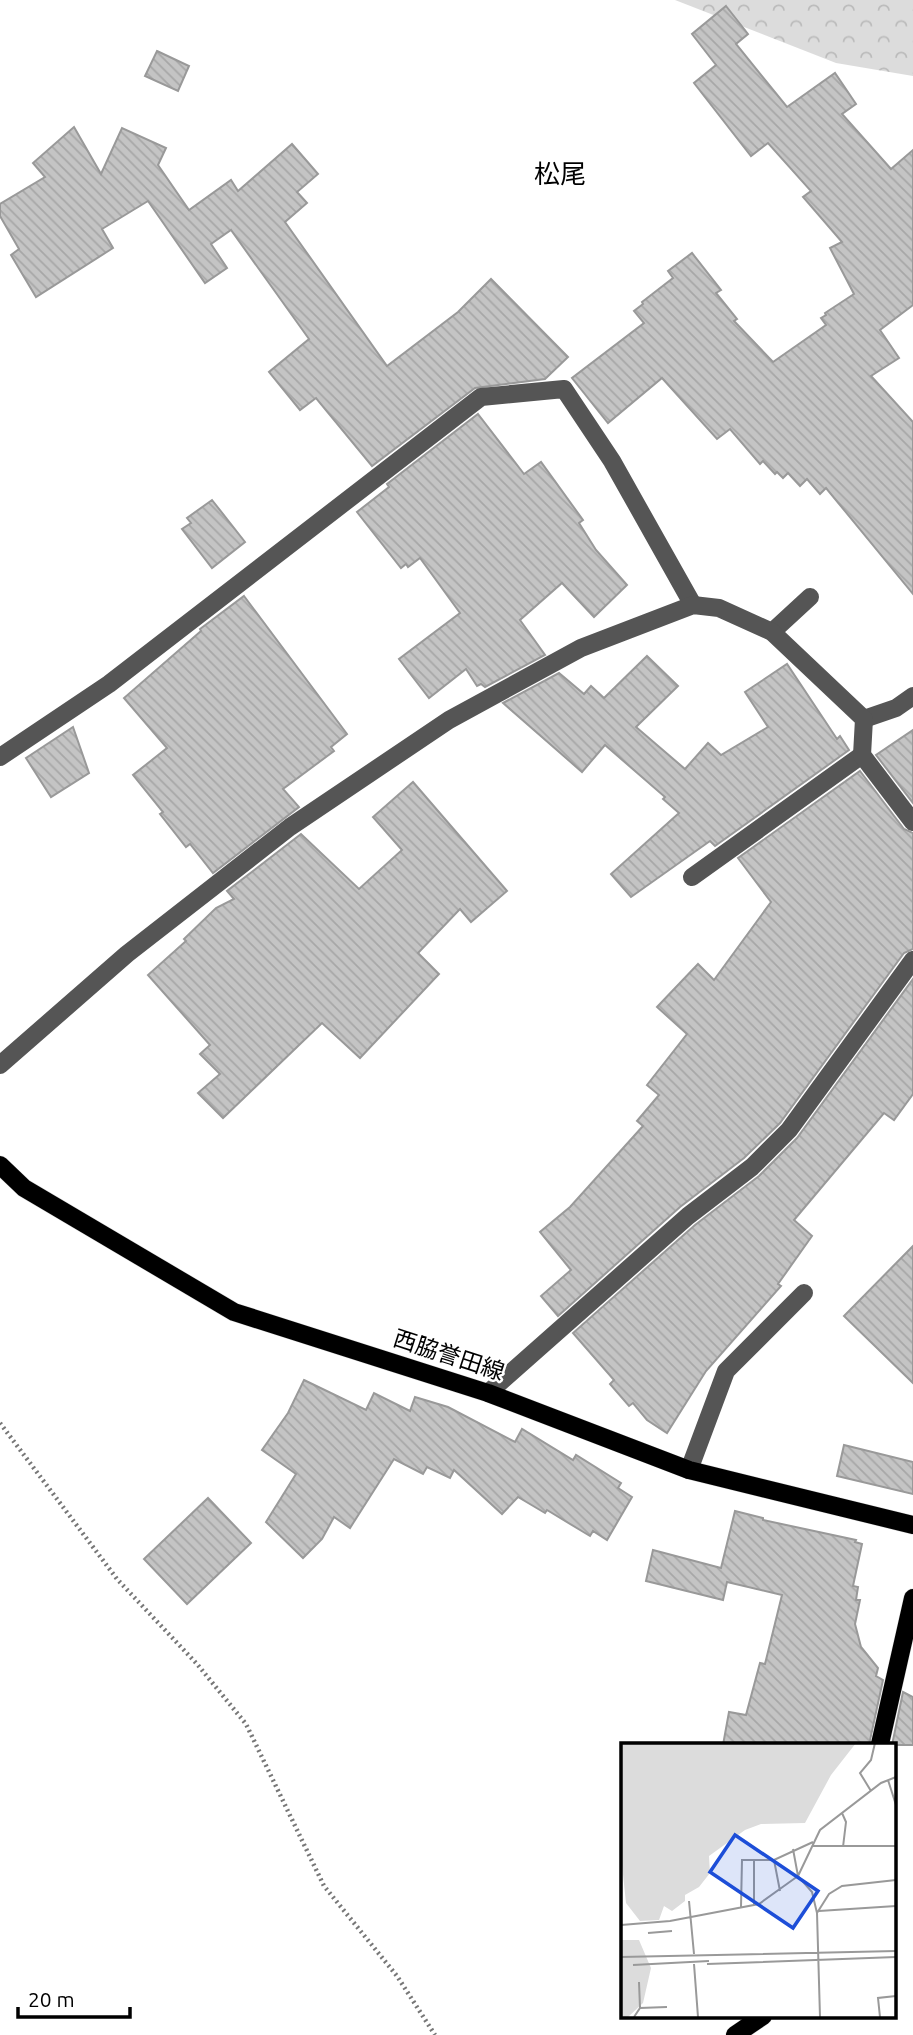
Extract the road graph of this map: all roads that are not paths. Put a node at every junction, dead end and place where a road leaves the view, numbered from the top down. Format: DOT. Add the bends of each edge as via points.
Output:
graph roads {
  1 [pos="810,597"];
  2 [pos="693,605"];
  3 [pos="772,632"];
  4 [pos="913,696"];
  5 [pos="864,719"];
  6 [pos="862,755"];
  7 [pos="0,757"];
  8 [pos="913,822"];
  9 [pos="692,877"];
  10 [pos="913,960"];
  11 [pos="0,1065"];
  12 [pos="0,1165"];
  13 [pos="804,1293"];
  14 [pos="488,1393"];
  15 [pos="688,1469"];
  16 [pos="913,1525"];
  17 [pos="913,1598"];
  18 [pos="880,1743"];
  19 [pos="760,2018"];
  20 [pos="735,2035"];
  1 -- 3 [label="street"];
  2 -- 3 [label="street" via="719,608"];
  2 -- 7 [label="street" via="612,461 564,389 481,397 109,684"];
  2 -- 11 [label="street" via="581,648 449,720 290,827 127,954"];
  3 -- 5 [label="street"];
  4 -- 5 [label="street" via="897,708"];
  5 -- 6 [label="street"];
  6 -- 8 [label="street"];
  6 -- 9 [label="street"];
  10 -- 14 [label="street" via="789,1130"];
  12 -- 14 [label="main road, 西脇誉田線" via="24,1188 234,1312"];
  13 -- 15 [label="street" via="726,1371"];
  14 -- 15 [label="main road, 西脇誉田線"];
  15 -- 16 [label="main road, 西脇誉田線"];
  17 -- 18 [label="main road"];
  19 -- 20 [label="main road"];
}
